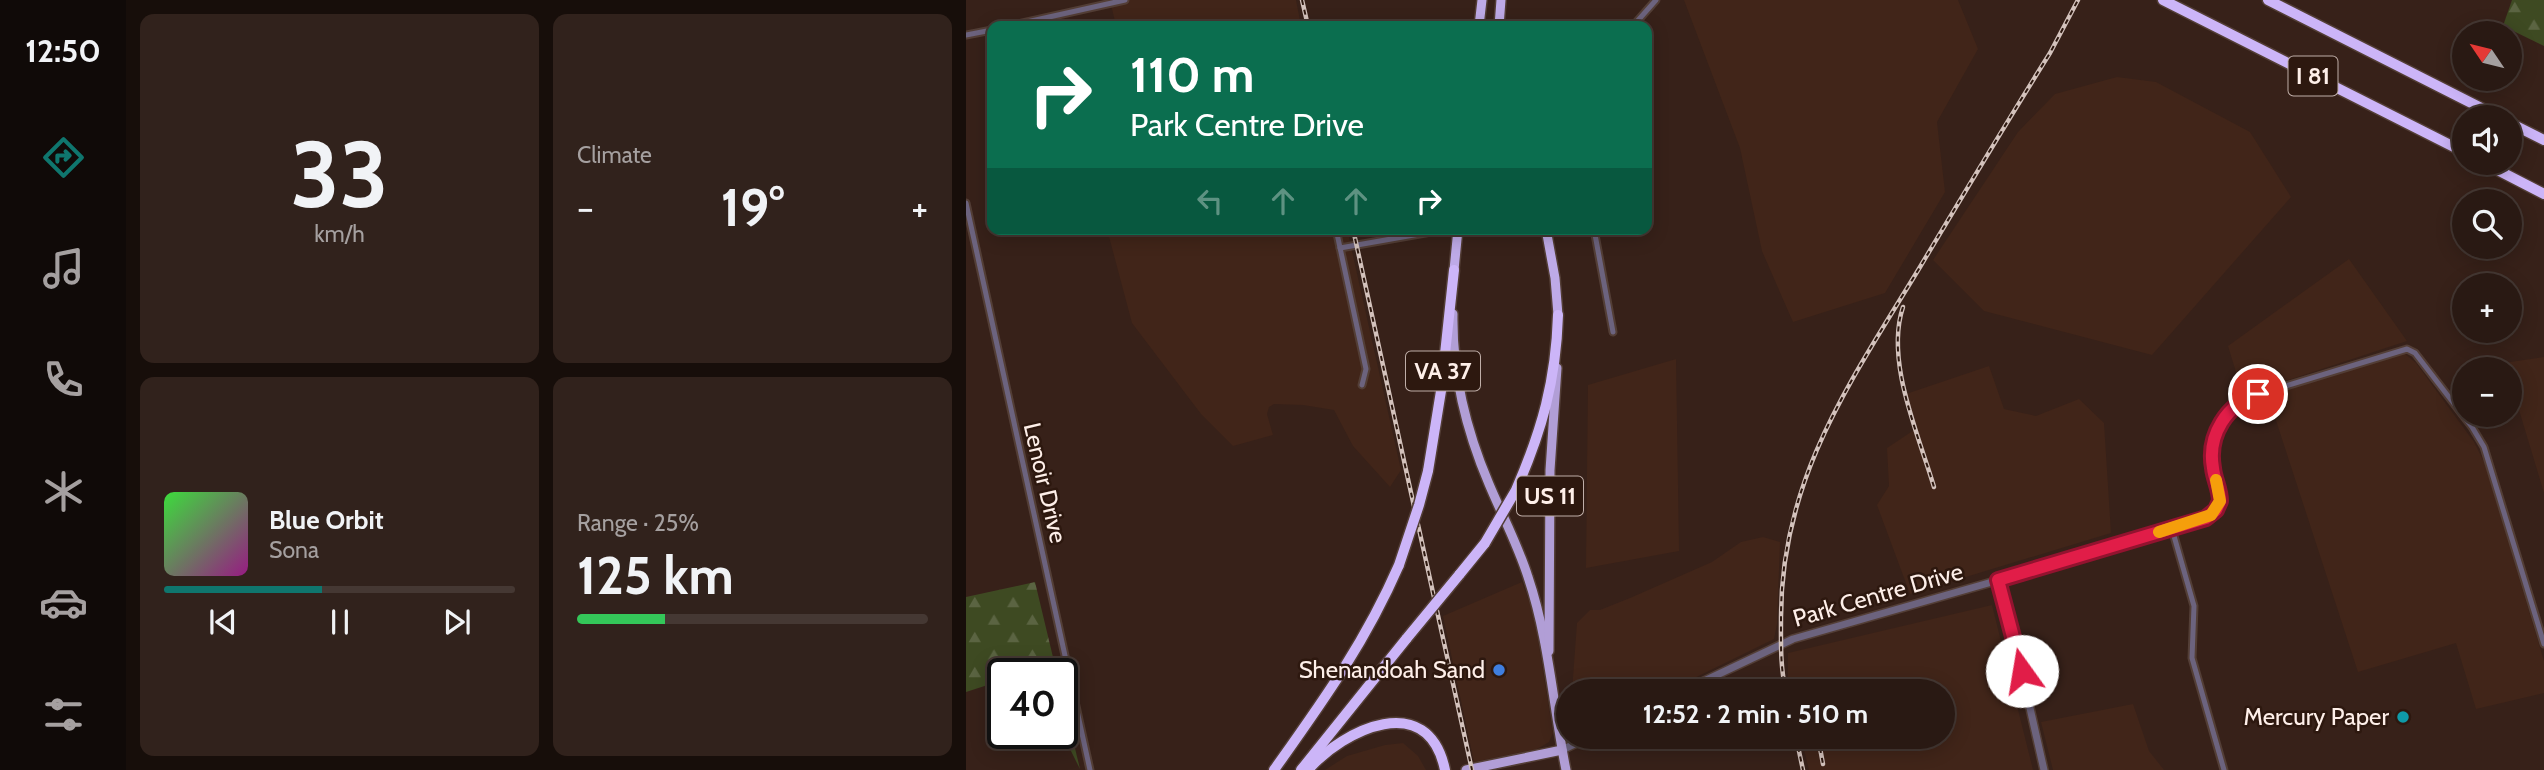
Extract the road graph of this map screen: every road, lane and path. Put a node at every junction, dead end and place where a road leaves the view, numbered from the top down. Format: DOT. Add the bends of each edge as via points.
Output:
graph roads {
  1 [pos="1125,0"];
  2 [pos="1482,0"];
  3 [pos="1501,0"];
  4 [pos="1656,0"];
  5 [pos="2163,0"];
  6 [pos="2268,0"];
  7 [pos="1031,21"];
  8 [pos="1480,21"];
  9 [pos="1499,21"];
  10 [pos="1637,21"];
  11 [pos="987,31"];
  12 [pos="966,35"];
  13 [pos="2475,105"];
  14 [pos="2522,129"];
  15 [pos="2544,140"];
  16 [pos="2452,146"];
  17 [pos="2507,175"];
  18 [pos="2544,194"];
  19 [pos="966,203"];
  20 [pos="1337,235"];
  21 [pos="1414,235"];
  22 [pos="1457,235"];
  23 [pos="1547,235"];
  24 [pos="1595,235"];
  25 [pos="1339,248"];
  26 [pos="1454,270"];
  27 [pos="1558,315"];
  28 [pos="1613,332"];
  29 [pos="1362,385"];
  30 [pos="2172,529"];
  31 [pos="1998,580"];
  32 [pos="2544,644"];
  33 [pos="1550,678"];
  34 [pos="1709,679"];
  35 [pos="1562,750"];
  36 [pos="1090,770"];
  37 [pos="1274,770"];
  38 [pos="1301,770"];
  39 [pos="1308,770"];
  40 [pos="1445,770"];
  41 [pos="1466,770"];
  42 [pos="1566,770"];
  43 [pos="2044,770"];
  44 [pos="2224,770"];
  1 -- 7 [label="street"];
  2 -- 8 [label="highway"];
  3 -- 9 [label="highway"];
  4 -- 10 [label="street"];
  5 -- 16 [label="highway, I 81"];
  6 -- 13 [label="highway, I 81"];
  11 -- 12 [label="street"];
  14 -- 15 [label="highway"];
  17 -- 18 [label="highway"];
  19 -- 36 [label="street, Lenoir Drive"];
  20 -- 25 [label="street"];
  21 -- 25 [label="street"];
  22 -- 26 [label="highway, US 11"];
  23 -- 27 [label="highway, US 11"];
  24 -- 28 [label="street"];
  25 -- 29 [label="street" via="1366,369"];
  26 -- 33 [label="main road, US 11" via="1454,350 1463,406 1481,464 1528,577"];
  26 -- 37 [label="highway, VA 37, bridge" via="1428,471 1399,565 1351,661"];
  27 -- 33 [label="main road, US 11" via="1550,470"];
  27 -- 38 [label="highway, bridge" via="1546,410 1516,490 1485,543"];
  30 -- 31 [label="street, Park Centre Drive"];
  30 -- 32 [label="street, Park Centre Drive" via="2206,518 2218,507 2213,444 2224,418 2236,405 2407,349 2415,353 2484,447"];
  30 -- 44 [label="street" via="2193,606 2192,658"];
  31 -- 34 [label="street, Park Centre Drive" via="1793,639"];
  31 -- 43 [label="street"];
  33 -- 35 [label="main road, US 11"];
  35 -- 41 [label="main road"];
  35 -- 42 [label="main road, US 11"];
  39 -- 40 [label="highway" via="1345,740 1392,722 1408,724 1432,739"];
}
